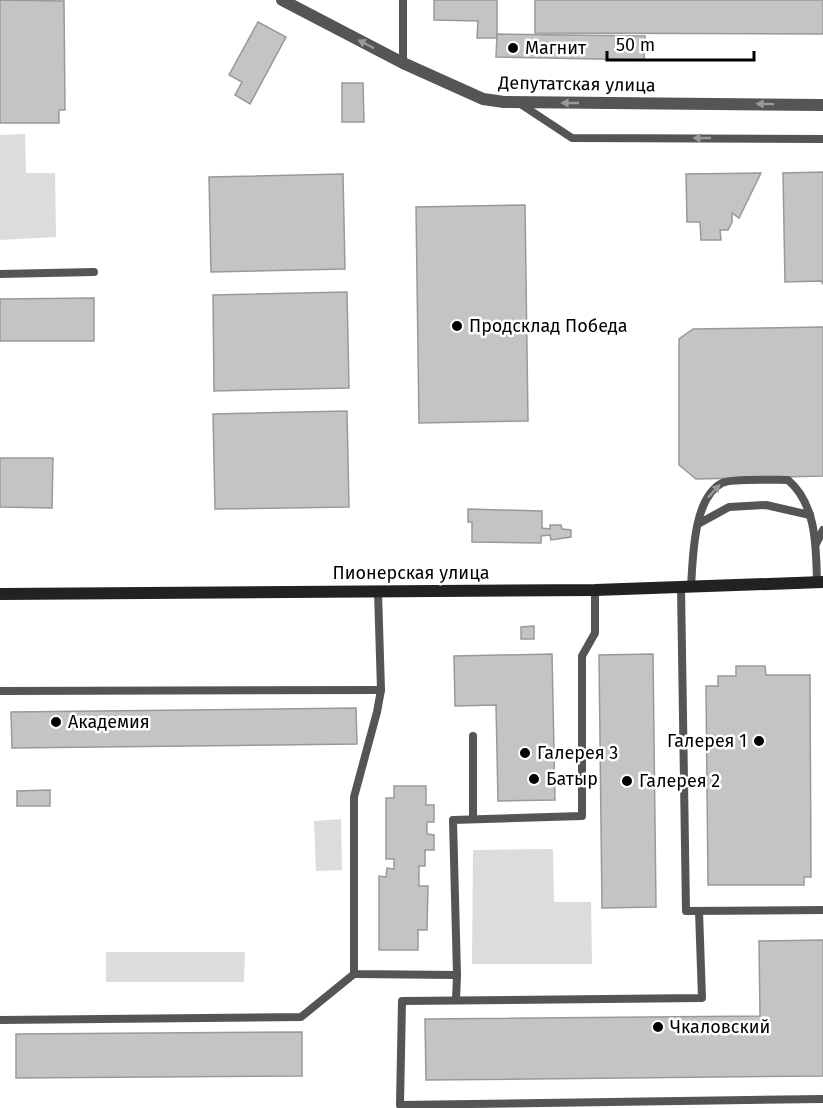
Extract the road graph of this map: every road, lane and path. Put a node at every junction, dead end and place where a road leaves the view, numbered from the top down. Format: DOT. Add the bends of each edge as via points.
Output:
graph roads {
  1 [pos="282,0"];
  2 [pos="403,0"];
  3 [pos="295,3"];
  4 [pos="403,63"];
  5 [pos="518,102"];
  6 [pos="823,105"];
  7 [pos="823,139"];
  8 [pos="94,272"];
  9 [pos="0,274"];
  10 [pos="810,515"];
  11 [pos="698,524"];
  12 [pos="823,530"];
  13 [pos="816,544"];
  14 [pos="820,583"];
  15 [pos="686,587"];
  16 [pos="595,590"];
  17 [pos="378,592"];
  18 [pos="0,594"];
  19 [pos="381,690"];
  20 [pos="0,691"];
  21 [pos="473,736"];
  22 [pos="473,819"];
  23 [pos="823,910"];
  24 [pos="699,912"];
  25 [pos="354,974"];
  26 [pos="456,975"];
  27 [pos="456,1000"];
  28 [pos="0,1020"];
  29 [pos="823,1099"];
  1 -- 3 [label="street, Депутатская улица"];
  2 -- 4 [label="lane"];
  4 -- 3 [label="street, Депутатская улица, one-way"];
  4 -- 5 [label="street, Депутатская улица" via="483,99"];
  6 -- 5 [label="street, Депутатская улица, one-way"];
  7 -- 5 [label="lane, one-way" via="572,138"];
  8 -- 9 [label="lane"];
  10 -- 11 [label="lane" via="766,506 729,507"];
  11 -- 10 [label="lane, one-way" via="704,504 724,481 788,480 799,489"];
  10 -- 13 [label="lane"];
  11 -- 15 [label="lane"];
  12 -- 13 [label="lane"];
  13 -- 14 [label="lane"];
  14 -- 15 [label="main road, Пионерская улица"];
  15 -- 16 [label="main road, Пионерская улица"];
  15 -- 24 [label="lane" via="686,911"];
  16 -- 17 [label="main road, Пионерская улица"];
  16 -- 22 [label="lane" via="595,633 582,656 582,816"];
  17 -- 18 [label="main road, Пионерская улица"];
  17 -- 19 [label="lane"];
  19 -- 20 [label="lane"];
  19 -- 25 [label="lane" via="354,797"];
  21 -- 22 [label="lane"];
  22 -- 26 [label="lane" via="453,820"];
  23 -- 24 [label="lane"];
  24 -- 27 [label="lane" via="702,998"];
  25 -- 26 [label="lane"];
  25 -- 28 [label="lane" via="301,1017"];
  26 -- 27 [label="lane"];
  27 -- 29 [label="lane" via="402,1000 400,1105"];
}
